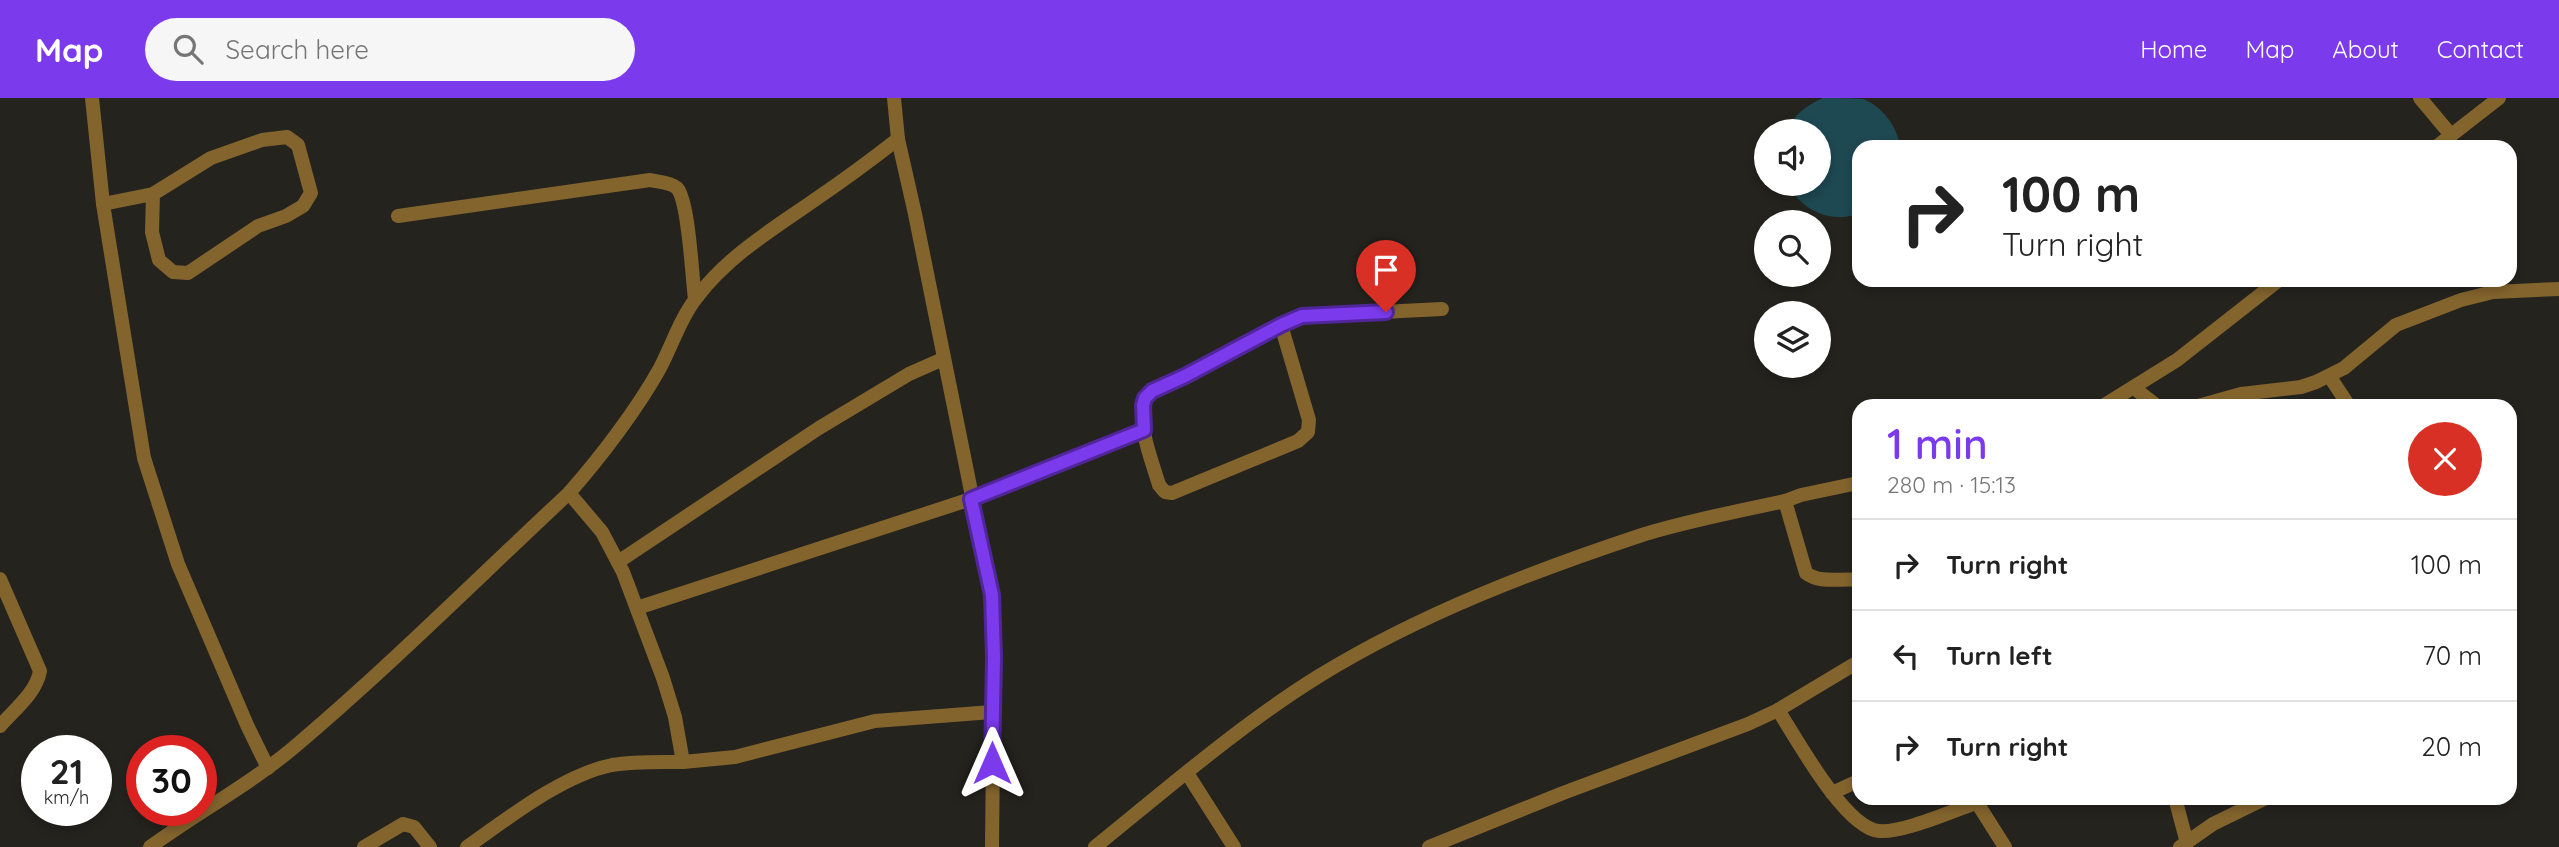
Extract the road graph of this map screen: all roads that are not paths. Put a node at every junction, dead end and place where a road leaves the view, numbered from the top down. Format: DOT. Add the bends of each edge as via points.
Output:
graph roads {
  1 [pos="92,98"];
  2 [pos="894,98"];
  3 [pos="2420,98"];
  4 [pos="2499,98"];
  5 [pos="2451,135"];
  6 [pos="898,139"];
  7 [pos="2445,140"];
  8 [pos="153,194"];
  9 [pos="103,204"];
  10 [pos="398,216"];
  11 [pos="2270,287"];
  12 [pos="2559,289"];
  13 [pos="695,299"];
  14 [pos="1441,309"];
  15 [pos="1281,325"];
  16 [pos="943,359"];
  17 [pos="2330,377"];
  18 [pos="2134,388"];
  19 [pos="2115,399"];
  20 [pos="2148,399"];
  21 [pos="2223,399"];
  22 [pos="2344,399"];
  23 [pos="1144,430"];
  24 [pos="1852,484"];
  25 [pos="569,493"];
  26 [pos="971,499"];
  27 [pos="1785,501"];
  28 [pos="618,562"];
  29 [pos="0,579"];
  30 [pos="1852,580"];
  31 [pos="637,608"];
  32 [pos="1852,666"];
  33 [pos="1778,710"];
  34 [pos="992,712"];
  35 [pos="0,726"];
  36 [pos="683,762"];
  37 [pos="268,768"];
  38 [pos="1187,773"];
  39 [pos="1852,783"];
  40 [pos="1832,793"];
  41 [pos="1962,805"];
  42 [pos="1978,805"];
  43 [pos="2176,805"];
  44 [pos="2252,805"];
  45 [pos="2183,845"];
  46 [pos="150,847"];
  47 [pos="364,847"];
  48 [pos="430,847"];
  49 [pos="467,847"];
  50 [pos="992,847"];
  51 [pos="1095,847"];
  52 [pos="1234,847"];
  53 [pos="1429,847"];
  54 [pos="2005,847"];
  1 -- 9 [label="street"];
  2 -- 6 [label="street"];
  3 -- 5 [label="street"];
  4 -- 5 [label="street"];
  5 -- 7 [label="street"];
  6 -- 13 [label="street" via="738,253"];
  6 -- 16 [label="street"];
  8 -- 8 [label="street" via="211,158 262,140 287,137 298,145 311,193 303,206 258,226 188,273 173,272 159,260 152,232"];
  8 -- 9 [label="street"];
  9 -- 37 [label="street" via="147,470 178,564"];
  10 -- 13 [label="street" via="650,180 667,183 677,188 684,205"];
  11 -- 18 [label="street" via="2217,331"];
  12 -- 17 [label="street" via="2493,292 2406,320"];
  13 -- 25 [label="street" via="659,370 592,468"];
  14 -- 15 [label="street" via="1302,316"];
  15 -- 23 [label="street" via="1152,391 1143,405"];
  15 -- 23 [label="street" via="1309,420 1308,432 1298,441 1172,493 1159,485"];
  16 -- 26 [label="street"];
  16 -- 28 [label="street" via="819,428"];
  17 -- 21 [label="street" via="2301,387"];
  17 -- 22 [label="street"];
  18 -- 19 [label="street"];
  18 -- 20 [label="street"];
  23 -- 26 [label="street"];
  24 -- 27 [label="street"];
  25 -- 28 [label="street" via="601,532"];
  25 -- 37 [label="street" via="397,656"];
  26 -- 31 [label="street"];
  26 -- 34 [label="street" via="992,595"];
  27 -- 30 [label="street" via="1806,573 1820,580"];
  27 -- 38 [label="street" via="1646,534 1490,591 1406,628 1317,678"];
  28 -- 31 [label="street"];
  29 -- 35 [label="street" via="40,671 36,685"];
  31 -- 36 [label="street" via="671,704"];
  32 -- 33 [label="street"];
  33 -- 40 [label="street"];
  33 -- 53 [label="street"];
  34 -- 36 [label="street" via="875,721 735,757"];
  34 -- 50 [label="street"];
  36 -- 49 [label="street" via="613,765 585,774 526,806"];
  37 -- 46 [label="street"];
  38 -- 51 [label="street"];
  38 -- 52 [label="street"];
  39 -- 40 [label="street"];
  40 -- 41 [label="street" via="1858,823 1877,831 1900,829"];
  42 -- 54 [label="street"];
  43 -- 45 [label="street"];
  44 -- 45 [label="street"];
  47 -- 48 [label="street" via="403,824 414,827"];
}
